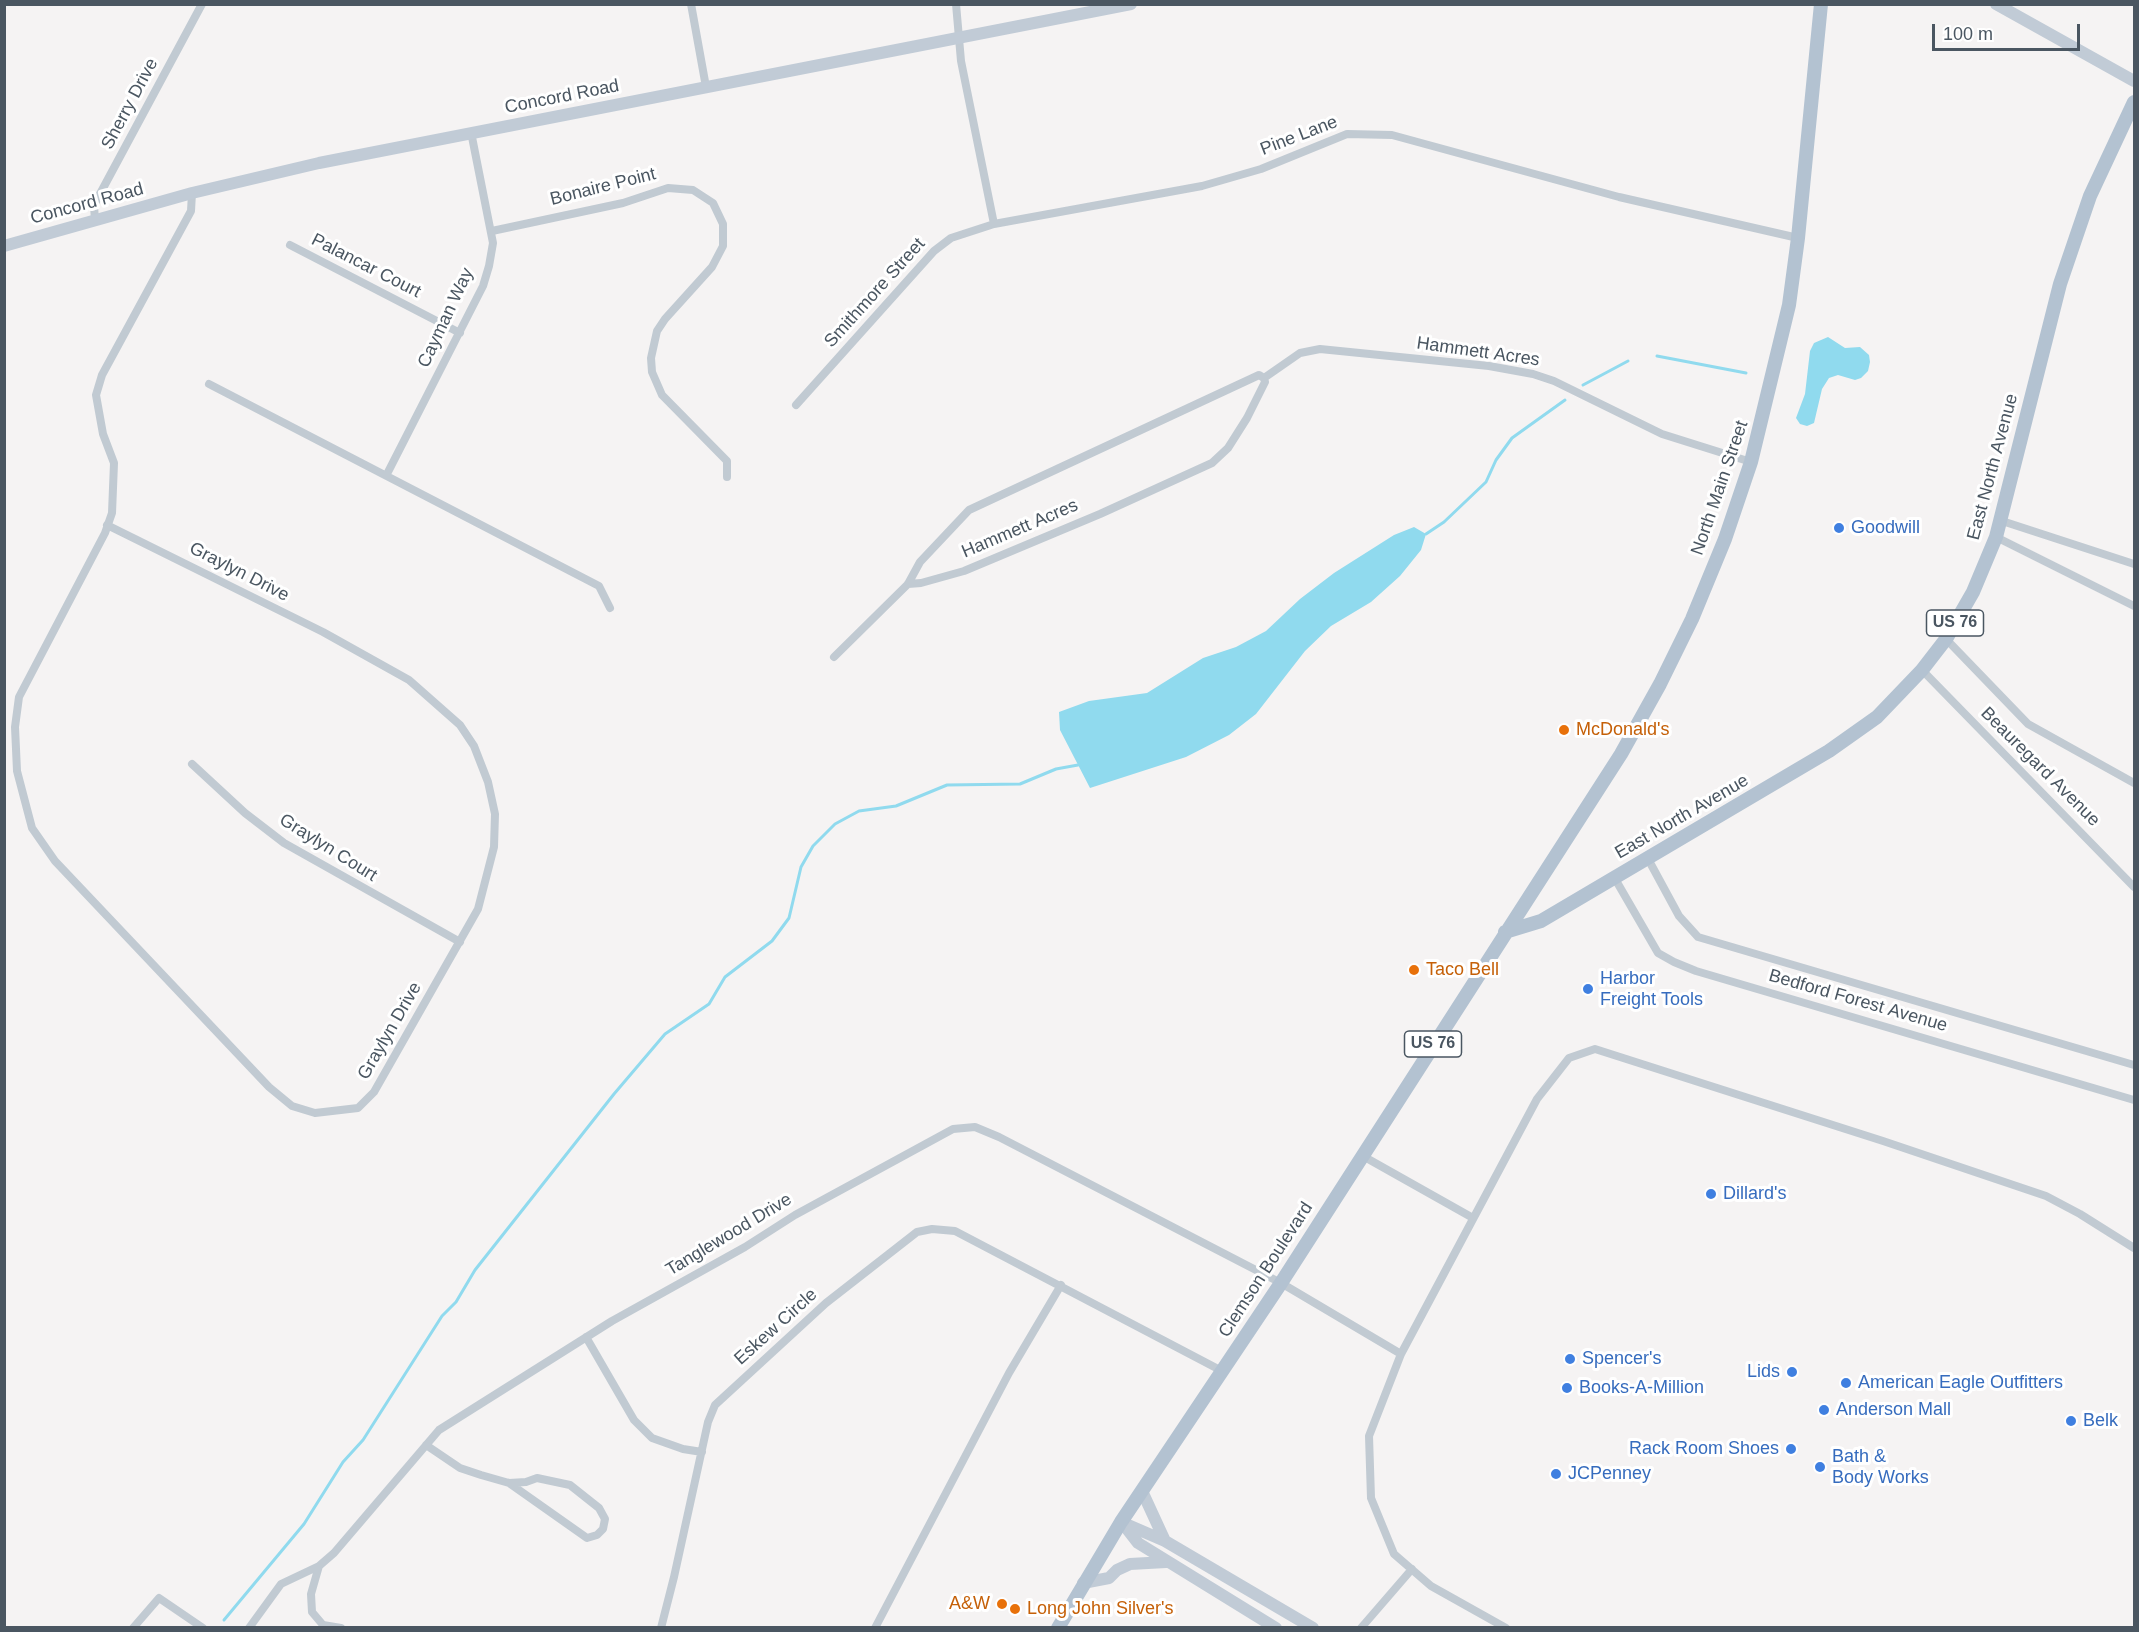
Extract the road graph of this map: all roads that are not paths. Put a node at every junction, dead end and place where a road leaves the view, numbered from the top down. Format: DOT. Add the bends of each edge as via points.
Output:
graph roads {
  1 [pos="202,4"];
  2 [pos="691,4"];
  3 [pos="956,4"];
  4 [pos="1131,4"];
  5 [pos="1821,4"];
  6 [pos="1996,4"];
  7 [pos="959,38"];
  8 [pos="2134,81"];
  9 [pos="706,87"];
  10 [pos="2134,102"];
  11 [pos="471,132"];
  12 [pos="192,193"];
  13 [pos="95,221"];
  14 [pos="994,224"];
  15 [pos="492,231"];
  16 [pos="1798,238"];
  17 [pos="290,245"];
  18 [pos="4,246"];
  19 [pos="460,333"];
  20 [pos="1264,378"];
  21 [pos="209,384"];
  22 [pos="796,405"];
  23 [pos="1751,462"];
  24 [pos="387,474"];
  25 [pos="727,477"];
  26 [pos="1999,520"];
  27 [pos="107,525"];
  28 [pos="1996,537"];
  29 [pos="2134,564"];
  30 [pos="908,584"];
  31 [pos="2134,606"];
  32 [pos="610,608"];
  33 [pos="1946,639"];
  34 [pos="834,657"];
  35 [pos="1922,670"];
  36 [pos="192,764"];
  37 [pos="2134,783"];
  38 [pos="1647,857"];
  39 [pos="1614,877"];
  40 [pos="2134,887"];
  41 [pos="1505,932"];
  42 [pos="460,942"];
  43 [pos="2134,1065"];
  44 [pos="2134,1100"];
  45 [pos="1361,1155"];
  46 [pos="1473,1218"];
  47 [pos="2134,1248"];
  48 [pos="1281,1283"];
  49 [pos="1061,1285"];
  50 [pos="586,1337"];
  51 [pos="1401,1354"];
  52 [pos="1222,1371"];
  53 [pos="426,1445"];
  54 [pos="702,1452"];
  55 [pos="509,1483"];
  56 [pos="1142,1491"];
  57 [pos="1121,1522"];
  58 [pos="1165,1541"];
  59 [pos="1168,1562"];
  60 [pos="319,1566"];
  61 [pos="1412,1569"];
  62 [pos="1083,1583"];
  63 [pos="133,1628"];
  64 [pos="203,1628"];
  65 [pos="249,1628"];
  66 [pos="341,1628"];
  67 [pos="661,1628"];
  68 [pos="875,1628"];
  69 [pos="1058,1628"];
  70 [pos="1276,1628"];
  71 [pos="1313,1628"];
  72 [pos="1361,1628"];
  73 [pos="1506,1628"];
  1 -- 13 [label="street, Sherry Drive" via="94,205"];
  2 -- 9 [label="street"];
  3 -- 7 [label="street"];
  4 -- 7 [label="street, Concord Road"];
  5 -- 16 [label="main road, North Main Street"];
  6 -- 8 [label="street"];
  7 -- 9 [label="street, Concord Road"];
  7 -- 14 [label="street"];
  9 -- 11 [label="street, Concord Road"];
  10 -- 26 [label="main road, East North Avenue / US 76" via="2090,196 2060,284"];
  11 -- 12 [label="street, Concord Road"];
  11 -- 15 [label="street, Cayman Way"];
  12 -- 13 [label="street, Concord Road"];
  12 -- 27 [label="street, Graylyn Drive" via="191,212 102,375 96,395 103,434 114,463 112,513"];
  13 -- 18 [label="street, Concord Road"];
  14 -- 16 [label="street, Pine Lane" via="1202,186 1261,169 1347,134 1367,132 1392,135 1619,197"];
  14 -- 22 [label="street, Smithmore Street" via="951,238 934,251"];
  15 -- 19 [label="street, Cayman Way" via="483,286"];
  15 -- 25 [label="street, Bonaire Point" via="623,203 668,188 693,190 713,203 723,224 723,246 712,267 657,331 651,358 662,395 727,461"];
  16 -- 23 [label="main road, North Main Street" via="1785,326"];
  17 -- 19 [label="street, Palancar Court"];
  19 -- 24 [label="street, Cayman Way"];
  20 -- 23 [label="street, Hammett Acres" via="1300,353 1320,349 1511,370 1554,381 1662,434"];
  20 -- 30 [label="street, Hammett Acres" via="1259,375 969,510 920,562"];
  20 -- 30 [label="street, Hammett Acres" via="1247,418 1228,448 1212,463 964,571"];
  21 -- 24 [label="street"];
  23 -- 41 [label="main road, North Main Street" via="1725,539 1660,684 1621,754"];
  24 -- 32 [label="street" via="599,586"];
  26 -- 28 [label="main road, East North Avenue / US 76"];
  26 -- 29 [label="street"];
  27 -- 42 [label="street, Graylyn Drive" via="323,632 409,680 460,725 474,746 495,814 489,872 478,909"];
  27 -- 42 [label="street, Graylyn Drive" via="19,697 15,727 21,795 32,828 55,861 269,1087 292,1106 315,1113 358,1108 374,1092"];
  28 -- 31 [label="street"];
  28 -- 33 [label="main road, East North Avenue / US 76" via="1973,592"];
  30 -- 34 [label="street, Hammett Acres"];
  33 -- 35 [label="main road, East North Avenue / US 76"];
  33 -- 37 [label="street, Beauregard Avenue" via="2028,724"];
  35 -- 38 [label="main road, East North Avenue / US 76" via="1877,717 1829,751"];
  35 -- 40 [label="street, Beauregard Avenue"];
  36 -- 42 [label="street, Graylyn Court" via="284,843"];
  38 -- 39 [label="main road, East North Avenue / US 76"];
  38 -- 43 [label="street, Bedford Forest Avenue" via="1679,916 1698,937"];
  39 -- 41 [label="main road, East North Avenue / US 76" via="1541,921"];
  39 -- 44 [label="street, Bedford Forest Avenue" via="1658,953 1674,962"];
  41 -- 45 [label="main road, Clemson Boulevard / US 76"];
  45 -- 46 [label="street"];
  45 -- 48 [label="main road, Clemson Boulevard / US 76"];
  46 -- 47 [label="street" via="1537,1099 1569,1058 1595,1049 2046,1196"];
  46 -- 51 [label="street"];
  48 -- 50 [label="street, Tanglewood Drive" via="975,1127 952,1129"];
  48 -- 51 [label="street, Tanglewood Drive"];
  48 -- 52 [label="main road, Clemson Boulevard / US 76"];
  49 -- 52 [label="street, Eskew Circle"];
  49 -- 54 [label="street, Eskew Circle" via="955,1231 917,1232 826,1303 715,1405"];
  49 -- 68 [label="street" via="1009,1373"];
  50 -- 53 [label="street, Tanglewood Drive" via="439,1430"];
  50 -- 54 [label="street" via="634,1420 652,1438"];
  51 -- 61 [label="street" via="1370,1437 1371,1498 1394,1554"];
  52 -- 56 [label="main road, Clemson Boulevard / US 76"];
  53 -- 55 [label="street" via="460,1468"];
  53 -- 60 [label="street, Tanglewood Drive"];
  54 -- 67 [label="street, Eskew Circle"];
  55 -- 55 [label="street" via="587,1538 603,1529 605,1519 599,1508 570,1485 537,1478"];
  56 -- 57 [label="main road, Clemson Boulevard / US 76"];
  56 -- 58 [label="street"];
  57 -- 58 [label="street"];
  57 -- 59 [label="street" via="1138,1543"];
  57 -- 62 [label="main road, Clemson Boulevard / US 76"];
  58 -- 71 [label="street"];
  59 -- 62 [label="street" via="1130,1564 1109,1578"];
  59 -- 70 [label="street"];
  60 -- 65 [label="street" via="281,1584"];
  60 -- 66 [label="street" via="311,1594 312,1612 323,1625"];
  61 -- 72 [label="street"];
  61 -- 73 [label="street" via="1431,1586"];
  62 -- 69 [label="main road, Clemson Boulevard / US 76"];
  63 -- 64 [label="street" via="159,1598"];
}
